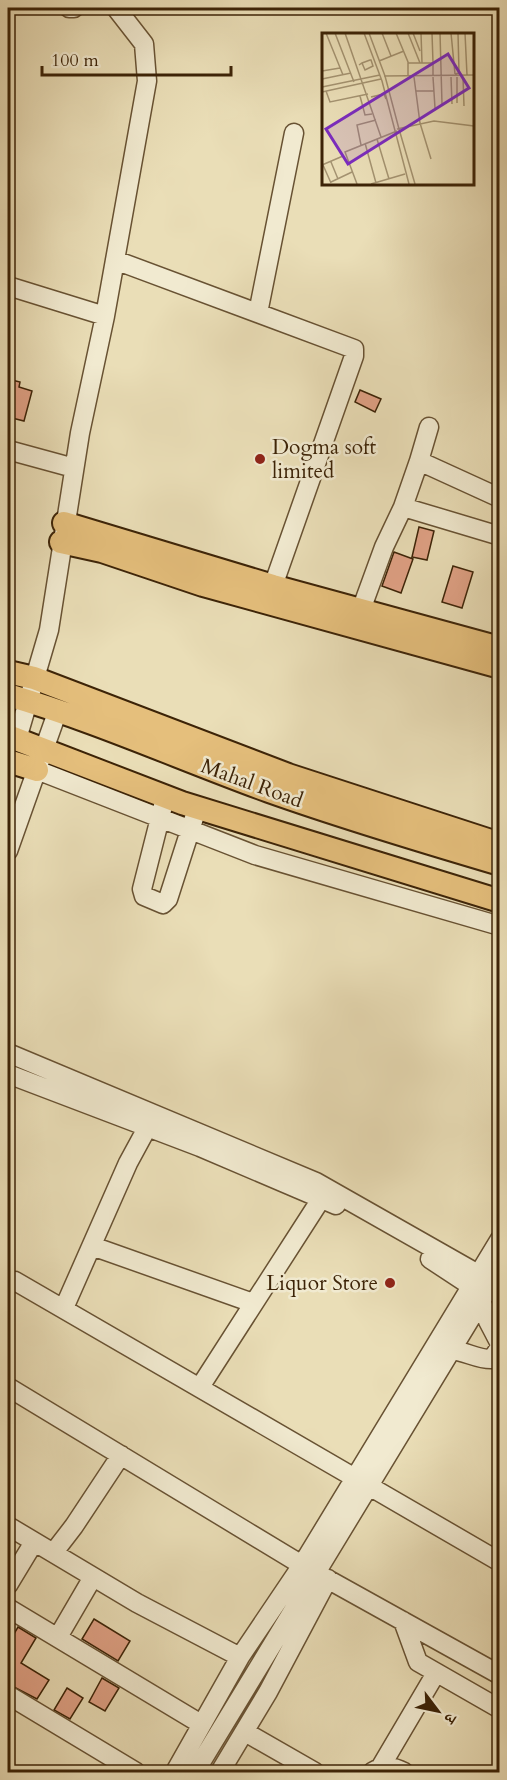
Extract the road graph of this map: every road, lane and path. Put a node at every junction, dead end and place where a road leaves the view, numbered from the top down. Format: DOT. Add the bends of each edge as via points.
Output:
graph roads {
  1 [pos="69,8"];
  2 [pos="74,8"];
  3 [pos="116,8"];
  4 [pos="294,133"];
  5 [pos="115,260"];
  6 [pos="8,286"];
  7 [pos="258,313"];
  8 [pos="105,316"];
  9 [pos="429,427"];
  10 [pos="8,450"];
  11 [pos="419,461"];
  12 [pos="74,468"];
  13 [pos="500,498"];
  14 [pos="403,507"];
  15 [pos="63,532"];
  16 [pos="500,536"];
  17 [pos="273,586"];
  18 [pos="361,610"];
  19 [pos="500,648"];
  20 [pos="500,667"];
  21 [pos="8,672"];
  22 [pos="34,678"];
  23 [pos="18,698"];
  24 [pos="58,710"];
  25 [pos="12,738"];
  26 [pos="41,760"];
  27 [pos="8,761"];
  28 [pos="163,807"];
  29 [pos="198,808"];
  30 [pos="397,822"];
  31 [pos="190,829"];
  32 [pos="500,844"];
  33 [pos="8,851"];
  34 [pos="500,864"];
  35 [pos="500,901"];
  36 [pos="500,926"];
  37 [pos="8,1053"];
  38 [pos="8,1074"];
  39 [pos="147,1128"];
  40 [pos="321,1199"];
  41 [pos="500,1239"];
  42 [pos="92,1246"];
  43 [pos="500,1270"];
  44 [pos="15,1281"];
  45 [pos="477,1286"];
  46 [pos="253,1303"];
  47 [pos="64,1308"];
  48 [pos="500,1346"];
  49 [pos="451,1350"];
  50 [pos="8,1387"];
  51 [pos="200,1388"];
  52 [pos="121,1455"];
  53 [pos="362,1482"];
  54 [pos="8,1526"];
  55 [pos="34,1542"];
  56 [pos="54,1552"];
  57 [pos="500,1562"];
  58 [pos="316,1572"];
  59 [pos="93,1577"];
  60 [pos="8,1585"];
  61 [pos="8,1608"];
  62 [pos="403,1621"];
  63 [pos="58,1637"];
  64 [pos="240,1657"];
  65 [pos="436,1673"];
  66 [pos="500,1675"];
  67 [pos="8,1695"];
  68 [pos="500,1709"];
  69 [pos="201,1724"];
  70 [pos="245,1732"];
  71 [pos="376,1770"];
  72 [pos="136,1773"];
  73 [pos="175,1773"];
  74 [pos="195,1773"];
  75 [pos="220,1773"];
  76 [pos="315,1773"];
  77 [pos="404,1773"];
  1 -- 2 [label="street"];
  3 -- 5 [label="street" via="144,44 147,81"];
  4 -- 7 [label="street"];
  5 -- 7 [label="street"];
  5 -- 8 [label="street"];
  6 -- 8 [label="street"];
  7 -- 17 [label="street" via="354,349"];
  8 -- 12 [label="street"];
  9 -- 11 [label="street"];
  10 -- 12 [label="street"];
  11 -- 13 [label="street"];
  11 -- 14 [label="street"];
  12 -- 15 [label="street"];
  14 -- 16 [label="street"];
  14 -- 18 [label="street"];
  15 -- 17 [label="main road"];
  15 -- 20 [label="main road" via="102,551 203,585"];
  15 -- 22 [label="street" via="50,630"];
  17 -- 18 [label="main road"];
  18 -- 19 [label="main road"];
  21 -- 22 [label="main road"];
  22 -- 23 [label="street"];
  22 -- 30 [label="main road" via="288,775"];
  23 -- 24 [label="main road, Mahal Road"];
  23 -- 25 [label="street"];
  24 -- 26 [label="street"];
  24 -- 30 [label="main road, Mahal Road" via="267,790"];
  25 -- 26 [label="main road, Mahal Road"];
  26 -- 27 [label="main road"];
  26 -- 28 [label="main road, Mahal Road"];
  26 -- 33 [label="street"];
  28 -- 29 [label="main road, Mahal Road"];
  28 -- 31 [label="street"];
  28 -- 31 [label="street" via="142,889 144,896 163,904 168,899"];
  29 -- 31 [label="street"];
  29 -- 35 [label="main road, Mahal Road"];
  30 -- 32 [label="main road"];
  30 -- 34 [label="main road, Mahal Road"];
  31 -- 36 [label="street" via="255,855"];
  37 -- 45 [label="street" via="316,1182"];
  38 -- 39 [label="street"];
  39 -- 40 [label="street"];
  39 -- 42 [label="street"];
  40 -- 45 [label="street" via="361,1216"];
  40 -- 46 [label="street"];
  41 -- 45 [label="street"];
  42 -- 46 [label="street"];
  42 -- 47 [label="street"];
  43 -- 45 [label="street"];
  44 -- 47 [label="street"];
  45 -- 48 [label="street"];
  45 -- 49 [label="street"];
  45 -- 53 [label="street"];
  46 -- 51 [label="street"];
  47 -- 51 [label="street"];
  48 -- 49 [label="street" via="487,1360 466,1351"];
  49 -- 53 [label="street"];
  50 -- 52 [label="street"];
  51 -- 53 [label="street"];
  52 -- 56 [label="street"];
  52 -- 58 [label="street"];
  53 -- 57 [label="street"];
  53 -- 58 [label="street"];
  54 -- 55 [label="street"];
  55 -- 56 [label="street"];
  55 -- 60 [label="street"];
  56 -- 59 [label="street"];
  58 -- 62 [label="street"];
  58 -- 64 [label="street"];
  58 -- 70 [label="street"];
  58 -- 74 [label="street"];
  59 -- 63 [label="street"];
  59 -- 64 [label="street"];
  61 -- 63 [label="street"];
  62 -- 65 [label="street" via="418,1662"];
  62 -- 66 [label="street"];
  63 -- 69 [label="street"];
  64 -- 69 [label="street"];
  65 -- 68 [label="street"];
  65 -- 71 [label="street"];
  67 -- 72 [label="street"];
  69 -- 73 [label="street"];
  70 -- 75 [label="street"];
  70 -- 76 [label="street"];
  71 -- 77 [label="street" via="395,1767"];
}
